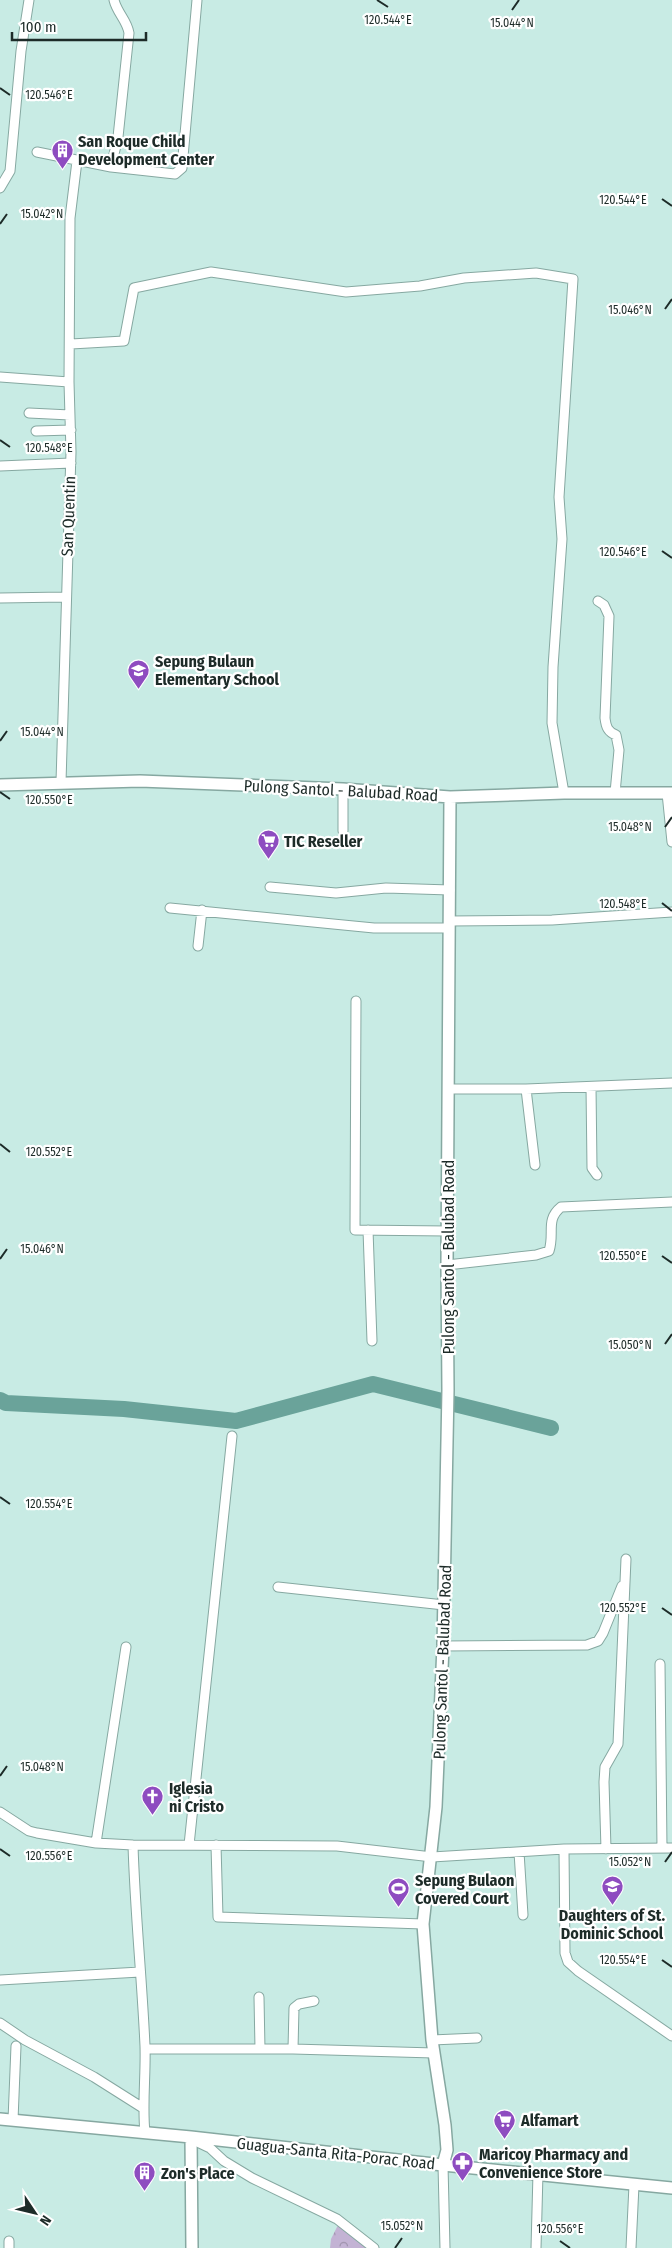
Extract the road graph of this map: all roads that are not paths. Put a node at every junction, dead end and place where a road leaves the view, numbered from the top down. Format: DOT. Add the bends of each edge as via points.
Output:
graph roads {
  1 [pos="29,0"];
  2 [pos="114,0"];
  3 [pos="197,0"];
  4 [pos="37,152"];
  5 [pos="77,161"];
  6 [pos="111,167"];
  7 [pos="0,188"];
  8 [pos="71,344"];
  9 [pos="0,377"];
  10 [pos="69,382"];
  11 [pos="29,413"];
  12 [pos="70,415"];
  13 [pos="71,430"];
  14 [pos="36,431"];
  15 [pos="71,463"];
  16 [pos="0,466"];
  17 [pos="65,597"];
  18 [pos="0,598"];
  19 [pos="598,601"];
  20 [pos="61,782"];
  21 [pos="0,785"];
  22 [pos="343,788"];
  23 [pos="564,793"];
  24 [pos="615,793"];
  25 [pos="670,793"];
  26 [pos="450,796"];
  27 [pos="342,831"];
  28 [pos="672,842"];
  29 [pos="270,887"];
  30 [pos="450,890"];
  31 [pos="170,908"];
  32 [pos="202,910"];
  33 [pos="672,912"];
  34 [pos="449,925"];
  35 [pos="198,946"];
  36 [pos="356,1001"];
  37 [pos="672,1083"];
  38 [pos="590,1087"];
  39 [pos="448,1089"];
  40 [pos="526,1089"];
  41 [pos="535,1165"];
  42 [pos="597,1175"];
  43 [pos="672,1202"];
  44 [pos="368,1230"];
  45 [pos="447,1231"];
  46 [pos="446,1265"];
  47 [pos="372,1341"];
  48 [pos="232,1436"];
  49 [pos="626,1558"];
  50 [pos="625,1579"];
  51 [pos="278,1587"];
  52 [pos="444,1605"];
  53 [pos="443,1646"];
  54 [pos="126,1647"];
  55 [pos="660,1664"];
  56 [pos="0,1812"];
  57 [pos="96,1843"];
  58 [pos="133,1845"];
  59 [pos="189,1845"];
  60 [pos="216,1845"];
  61 [pos="662,1848"];
  62 [pos="672,1848"];
  63 [pos="564,1849"];
  64 [pos="606,1849"];
  65 [pos="520,1852"];
  66 [pos="432,1857"];
  67 [pos="523,1915"];
  68 [pos="423,1924"];
  69 [pos="140,1972"];
  70 [pos="0,1980"];
  71 [pos="259,1997"];
  72 [pos="314,2002"];
  73 [pos="0,2023"];
  74 [pos="672,2036"];
  75 [pos="477,2038"];
  76 [pos="432,2040"];
  77 [pos="16,2046"];
  78 [pos="145,2049"];
  79 [pos="260,2049"];
  80 [pos="293,2049"];
  81 [pos="434,2053"];
  82 [pos="143,2108"];
  83 [pos="0,2119"];
  84 [pos="13,2120"];
  85 [pos="145,2134"];
  86 [pos="191,2138"];
  87 [pos="443,2166"];
  88 [pos="538,2173"];
  89 [pos="634,2185"];
  90 [pos="672,2188"];
  91 [pos="192,2248"];
  92 [pos="374,2248"];
  93 [pos="445,2248"];
  94 [pos="536,2248"];
  95 [pos="631,2248"];
  1 -- 7 [label="street" via="10,171"];
  2 -- 6 [label="street" via="129,33 118,137"];
  3 -- 6 [label="street" via="182,168 175,174"];
  4 -- 5 [label="street"];
  5 -- 6 [label="street"];
  5 -- 8 [label="street, San Quentin" via="70,218"];
  8 -- 10 [label="street, San Quentin"];
  8 -- 23 [label="street" via="124,341 134,288 211,272 346,292 536,273 573,279 559,497 562,539 552,723"];
  9 -- 10 [label="street"];
  10 -- 12 [label="street, San Quentin"];
  11 -- 12 [label="street"];
  12 -- 13 [label="street, San Quentin"];
  13 -- 14 [label="street"];
  13 -- 15 [label="street, San Quentin"];
  15 -- 16 [label="street"];
  15 -- 17 [label="street, San Quentin"];
  17 -- 18 [label="street"];
  17 -- 20 [label="street, San Quentin"];
  19 -- 24 [label="street" via="604,604 610,616 605,718 606,725 616,736 619,750"];
  20 -- 21 [label="street, Pulong Santol - Balubad Road"];
  20 -- 22 [label="street, Pulong Santol - Balubad Road" via="140,781"];
  22 -- 26 [label="street, Pulong Santol - Balubad Road"];
  22 -- 27 [label="street"];
  23 -- 24 [label="street"];
  23 -- 26 [label="street"];
  24 -- 25 [label="street"];
  25 -- 28 [label="street"];
  26 -- 30 [label="street, Pulong Santol - Balubad Road"];
  29 -- 30 [label="street" via="336,893 386,888"];
  30 -- 34 [label="street, Pulong Santol - Balubad Road"];
  31 -- 32 [label="street"];
  32 -- 34 [label="street" via="374,928"];
  32 -- 35 [label="street"];
  33 -- 34 [label="street"];
  34 -- 39 [label="street, Pulong Santol - Balubad Road"];
  36 -- 44 [label="street" via="355,1230"];
  37 -- 38 [label="street"];
  38 -- 40 [label="street"];
  38 -- 42 [label="street" via="592,1168"];
  39 -- 40 [label="street"];
  39 -- 45 [label="street, Pulong Santol - Balubad Road"];
  40 -- 41 [label="street"];
  43 -- 46 [label="street" via="561,1207 551,1220 549,1251"];
  44 -- 45 [label="street"];
  44 -- 47 [label="street"];
  45 -- 46 [label="street, Pulong Santol - Balubad Road"];
  46 -- 52 [label="street, Pulong Santol - Balubad Road" via="448,1390"];
  48 -- 59 [label="street"];
  49 -- 50 [label="street"];
  50 -- 53 [label="street" via="598,1641 587,1645"];
  50 -- 64 [label="street" via="618,1744 606,1767 604,1782"];
  51 -- 52 [label="street"];
  52 -- 53 [label="street, Pulong Santol - Balubad Road"];
  53 -- 66 [label="street, Pulong Santol - Balubad Road"];
  54 -- 57 [label="street"];
  55 -- 61 [label="street"];
  56 -- 57 [label="street" via="29,1831"];
  57 -- 58 [label="street"];
  58 -- 59 [label="street"];
  58 -- 69 [label="street"];
  59 -- 60 [label="street"];
  60 -- 66 [label="street" via="337,1846"];
  60 -- 68 [label="street" via="218,1917"];
  61 -- 62 [label="street"];
  61 -- 64 [label="street"];
  63 -- 64 [label="street"];
  63 -- 65 [label="street"];
  63 -- 74 [label="street" via="565,1953 568,1962"];
  65 -- 66 [label="street"];
  65 -- 67 [label="street"];
  66 -- 68 [label="street, Pulong Santol - Balubad Road"];
  68 -- 76 [label="street, Pulong Santol - Balubad Road"];
  69 -- 70 [label="street"];
  69 -- 78 [label="street"];
  71 -- 79 [label="street"];
  72 -- 80 [label="street" via="294,2008"];
  73 -- 82 [label="street"];
  75 -- 76 [label="street"];
  76 -- 81 [label="street, Pulong Santol - Balubad Road"];
  77 -- 84 [label="street"];
  78 -- 79 [label="street"];
  78 -- 82 [label="street"];
  79 -- 80 [label="street"];
  80 -- 81 [label="street"];
  81 -- 87 [label="street, Pulong Santol - Balubad Road" via="447,2150"];
  82 -- 85 [label="street"];
  83 -- 84 [label="street, Guagua-Santa Rita-Porac Road"];
  84 -- 85 [label="street, Guagua-Santa Rita-Porac Road"];
  85 -- 86 [label="street, Guagua-Santa Rita-Porac Road"];
  86 -- 87 [label="street, Guagua-Santa Rita-Porac Road"];
  86 -- 91 [label="street"];
  86 -- 92 [label="street" via="252,2178 337,2219"];
  87 -- 88 [label="street, Guagua-Santa Rita-Porac Road"];
  87 -- 93 [label="street"];
  88 -- 89 [label="street, Guagua-Santa Rita-Porac Road"];
  88 -- 94 [label="street"];
  89 -- 90 [label="street, Guagua-Santa Rita-Porac Road"];
  89 -- 95 [label="street"];
}
